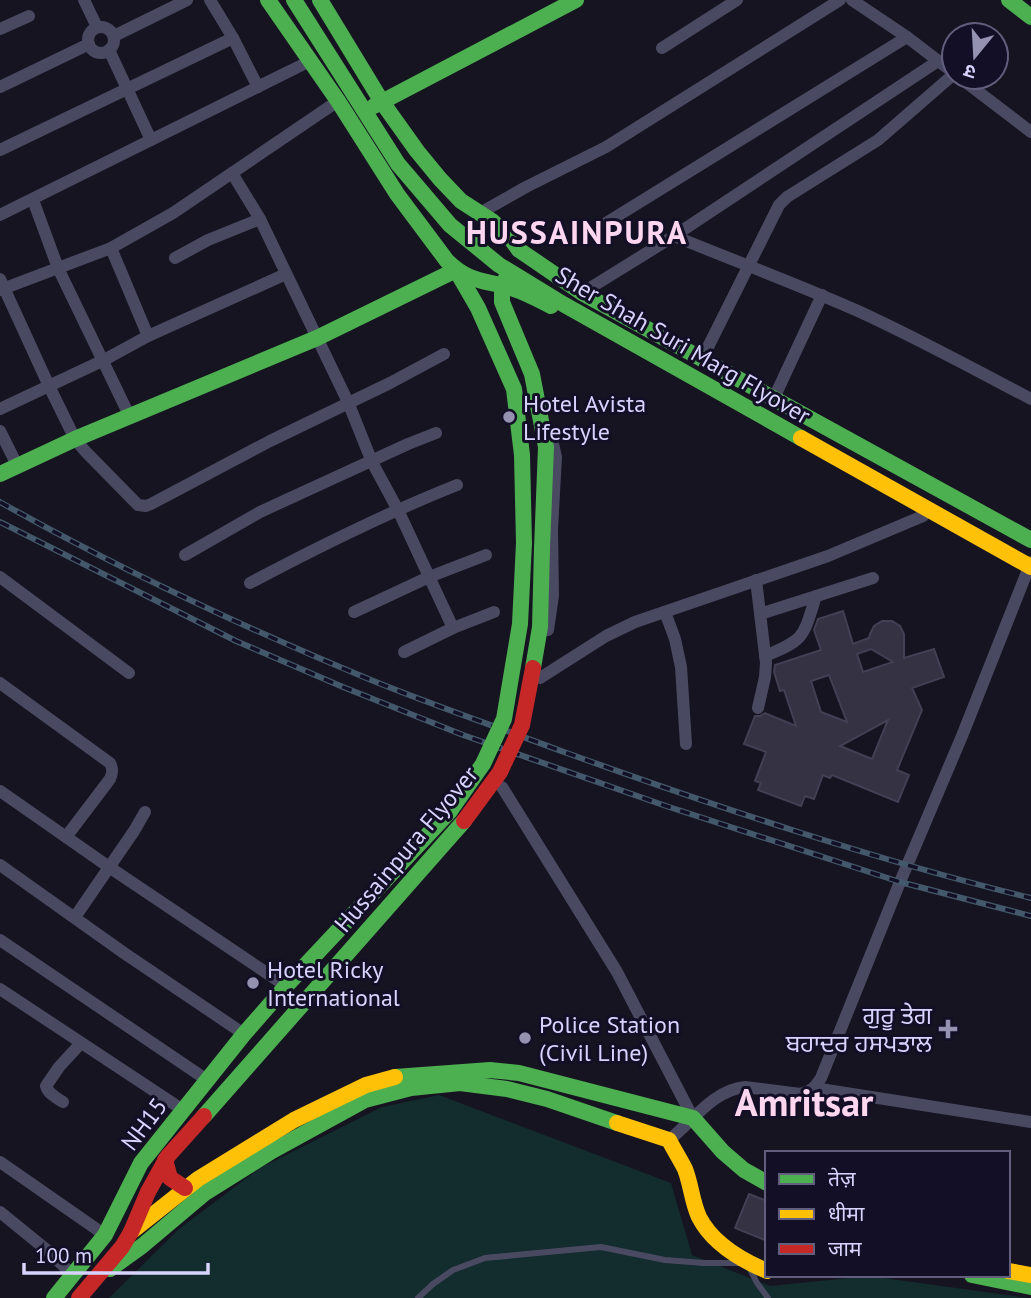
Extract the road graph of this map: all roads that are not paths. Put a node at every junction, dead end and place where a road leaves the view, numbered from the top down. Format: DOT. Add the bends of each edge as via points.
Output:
graph roads {
  1 [pos="84,0"];
  2 [pos="187,0"];
  3 [pos="210,0"];
  4 [pos="268,0"];
  5 [pos="294,0"];
  6 [pos="309,0"];
  7 [pos="320,0"];
  8 [pos="737,0"];
  9 [pos="841,0"];
  10 [pos="852,0"];
  11 [pos="1009,0"];
  12 [pos="569,2"];
  13 [pos="29,16"];
  14 [pos="1031,17"];
  15 [pos="97,27"];
  16 [pos="0,29"];
  17 [pos="114,36"];
  18 [pos="907,37"];
  19 [pos="233,38"];
  20 [pos="89,44"];
  21 [pos="662,48"];
  22 [pos="109,50"];
  23 [pos="310,61"];
  24 [pos="938,61"];
  25 [pos="940,86"];
  26 [pos="0,87"];
  27 [pos="258,87"];
  28 [pos="127,90"];
  29 [pos="979,91"];
  30 [pos="338,101"];
  31 [pos="382,102"];
  32 [pos="349,119"];
  33 [pos="1029,127"];
  34 [pos="151,140"];
  35 [pos="0,150"];
  36 [pos="232,173"];
  37 [pos="33,200"];
  38 [pos="461,201"];
  39 [pos="480,213"];
  40 [pos="0,215"];
  41 [pos="260,219"];
  42 [pos="606,223"];
  43 [pos="428,234"];
  44 [pos="674,236"];
  45 [pos="111,248"];
  46 [pos="519,250"];
  47 [pos="175,258"];
  48 [pos="748,267"];
  49 [pos="58,268"];
  50 [pos="456,270"];
  51 [pos="286,274"];
  52 [pos="500,282"];
  53 [pos="2,286"];
  54 [pos="582,293"];
  55 [pos="822,295"];
  56 [pos="148,336"];
  57 [pos="317,338"];
  58 [pos="519,341"];
  59 [pos="444,355"];
  60 [pos="702,359"];
  61 [pos="104,360"];
  62 [pos="49,386"];
  63 [pos="774,398"];
  64 [pos="1031,398"];
  65 [pos="348,402"];
  66 [pos="0,409"];
  67 [pos="130,417"];
  68 [pos="0,431"];
  69 [pos="436,433"];
  70 [pos="75,439"];
  71 [pos="372,462"];
  72 [pos="17,464"];
  73 [pos="0,474"];
  74 [pos="457,485"];
  75 [pos="398,510"];
  76 [pos="923,516"];
  77 [pos="1031,540"];
  78 [pos="1031,554"];
  79 [pos="185,555"];
  80 [pos="486,555"];
  81 [pos="1030,570"];
  82 [pos="0,577"];
  83 [pos="429,577"];
  84 [pos="873,578"];
  85 [pos="757,580"];
  86 [pos="250,583"];
  87 [pos="816,596"];
  88 [pos="354,612"];
  89 [pos="494,612"];
  90 [pos="666,612"];
  91 [pos="760,614"];
  92 [pos="453,628"];
  93 [pos="404,652"];
  94 [pos="765,656"];
  95 [pos="128,673"];
  96 [pos="0,683"];
  97 [pos="758,708"];
  98 [pos="686,744"];
  99 [pos="502,788"];
  100 [pos="0,791"];
  101 [pos="145,812"];
  102 [pos="66,837"];
  103 [pos="0,865"];
  104 [pos="109,867"];
  105 [pos="75,917"];
  106 [pos="0,940"];
  107 [pos="290,982"];
  108 [pos="0,989"];
  109 [pos="244,1034"];
  110 [pos="81,1042"];
  111 [pos="207,1080"];
  112 [pos="814,1087"];
  113 [pos="63,1102"];
  114 [pos="183,1110"];
  115 [pos="693,1118"];
  116 [pos="1031,1122"];
  117 [pos="669,1140"];
  118 [pos="165,1160"];
  119 [pos="0,1162"];
  120 [pos="765,1183"];
  121 [pos="185,1188"];
  122 [pos="0,1212"];
  123 [pos="131,1232"];
  124 [pos="105,1235"];
  125 [pos="748,1263"];
  126 [pos="765,1270"];
  127 [pos="1010,1271"];
  128 [pos="73,1275"];
  129 [pos="1031,1275"];
  130 [pos="982,1277"];
  131 [pos="94,1280"];
  132 [pos="1031,1287"];
  133 [pos="54,1298"];
  134 [pos="79,1298"];
  135 [pos="418,1298"];
  136 [pos="768,1298"];
  1 -- 15 [label="street"];
  2 -- 17 [label="street"];
  3 -- 19 [label="street"];
  4 -- 23 [label="main road"];
  5 -- 81 [label="main road, Sher Shah Suri Marg Flyover, bridge" via="398,164 450,225 499,265"];
  6 -- 78 [label="main road, Sher Shah Suri Marg Flyover" via="409,159 457,216 506,256 569,297"];
  7 -- 31 [label="main road"];
  8 -- 21 [label="street"];
  9 -- 39 [label="street" via="606,147"];
  10 -- 18 [label="street"];
  11 -- 14 [label="main road"];
  12 -- 31 [label="main road"];
  13 -- 16 [label="street"];
  15 -- 17 [label="street"];
  15 -- 20 [label="street"];
  17 -- 22 [label="street"];
  18 -- 24 [label="street"];
  18 -- 42 [label="street"];
  19 -- 27 [label="street"];
  19 -- 28 [label="street"];
  20 -- 22 [label="street" via="99,53"];
  20 -- 26 [label="street"];
  22 -- 28 [label="street"];
  23 -- 27 [label="street"];
  23 -- 30 [label="main road"];
  24 -- 44 [label="street"];
  25 -- 48 [label="street" via="878,140 779,205"];
  27 -- 34 [label="street"];
  28 -- 34 [label="street"];
  28 -- 35 [label="street"];
  29 -- 33 [label="street"];
  30 -- 32 [label="main road"];
  30 -- 36 [label="street"];
  31 -- 32 [label="main road"];
  31 -- 38 [label="main road"];
  32 -- 43 [label="main road"];
  34 -- 37 [label="street"];
  36 -- 41 [label="street"];
  36 -- 45 [label="street" via="173,214"];
  37 -- 40 [label="street"];
  37 -- 49 [label="street"];
  38 -- 39 [label="main road"];
  38 -- 43 [label="main road" via="445,199 434,206 428,216"];
  39 -- 46 [label="main road"];
  41 -- 47 [label="street"];
  41 -- 51 [label="street"];
  43 -- 50 [label="main road"];
  44 -- 48 [label="street"];
  44 -- 54 [label="street"];
  45 -- 49 [label="street"];
  45 -- 56 [label="street"];
  46 -- 52 [label="main road" via="518,262"];
  46 -- 54 [label="main road"];
  48 -- 55 [label="street"];
  48 -- 60 [label="street"];
  49 -- 53 [label="street"];
  49 -- 61 [label="street"];
  50 -- 52 [label="main road" via="469,279"];
  50 -- 57 [label="main road"];
  50 -- 107 [label="main road, Hussainpura Flyover, bridge" via="513,389 522,455 520,624 504,719 483,764 450,811"];
  51 -- 56 [label="street"];
  51 -- 57 [label="street"];
  52 -- 58 [label="main road" via="502,302"];
  52 -- 76 [label="main road" via="560,311"];
  53 -- 62 [label="street"];
  54 -- 60 [label="main road"];
  55 -- 63 [label="street"];
  55 -- 64 [label="street"];
  56 -- 61 [label="street"];
  57 -- 65 [label="street"];
  57 -- 67 [label="main road"];
  58 -- 90 [label="street" via="534,353 556,457 553,596 540,678 607,636"];
  58 -- 118 [label="main road, Hussainpura Flyover, bridge" via="532,374 546,447 540,627 522,725 500,772 464,821"];
  59 -- 65 [label="street"];
  60 -- 63 [label="main road"];
  61 -- 62 [label="street"];
  61 -- 67 [label="street"];
  62 -- 66 [label="street"];
  62 -- 70 [label="street"];
  63 -- 77 [label="main road"];
  65 -- 70 [label="street" via="146,506 138,505"];
  65 -- 71 [label="street"];
  67 -- 70 [label="main road"];
  68 -- 72 [label="street"];
  69 -- 71 [label="street"];
  70 -- 72 [label="main road"];
  71 -- 75 [label="street"];
  71 -- 79 [label="street" via="308,489"];
  72 -- 73 [label="main road"];
  74 -- 75 [label="street"];
  75 -- 83 [label="street"];
  75 -- 86 [label="street"];
  76 -- 81 [label="main road"];
  76 -- 85 [label="street"];
  80 -- 83 [label="street"];
  81 -- 112 [label="street" via="827,1065"];
  82 -- 95 [label="street"];
  83 -- 88 [label="street"];
  83 -- 92 [label="street"];
  84 -- 87 [label="street"];
  85 -- 90 [label="street"];
  85 -- 91 [label="street"];
  87 -- 91 [label="street"];
  87 -- 94 [label="street" via="801,636"];
  89 -- 92 [label="street"];
  90 -- 98 [label="street" via="681,667"];
  91 -- 94 [label="street"];
  92 -- 93 [label="street"];
  94 -- 97 [label="street"];
  96 -- 102 [label="street" via="110,763 110,779"];
  99 -- 115 [label="street" via="617,972"];
  100 -- 102 [label="street"];
  101 -- 104 [label="street"];
  102 -- 104 [label="street"];
  103 -- 105 [label="street"];
  104 -- 105 [label="street"];
  104 -- 107 [label="street"];
  105 -- 109 [label="street"];
  106 -- 111 [label="street"];
  107 -- 109 [label="main road, NH15"];
  108 -- 110 [label="street"];
  109 -- 111 [label="main road, NH15"];
  110 -- 113 [label="street" via="47,1086"];
  110 -- 114 [label="street"];
  111 -- 114 [label="main road, NH15"];
  112 -- 115 [label="street" via="800,1094 736,1088"];
  112 -- 116 [label="street"];
  114 -- 124 [label="main road, NH15" via="141,1163"];
  115 -- 117 [label="street"];
  115 -- 120 [label="main road" via="723,1152"];
  115 -- 121 [label="main road" via="519,1073 490,1070 399,1076 366,1085 294,1121"];
  117 -- 125 [label="main road" via="709,1232"];
  117 -- 131 [label="main road" via="507,1089 460,1083 411,1088 365,1100 272,1151 205,1193"];
  118 -- 121 [label="main road" via="171,1180"];
  118 -- 123 [label="main road, NH15"];
  119 -- 124 [label="street"];
  121 -- 123 [label="main road"];
  122 -- 128 [label="street"];
  123 -- 131 [label="main road, NH15"];
  124 -- 128 [label="main road, NH15"];
  125 -- 126 [label="main road"];
  125 -- 135 [label="lane" via="665,1260 601,1247 485,1258 453,1270"];
  125 -- 136 [label="lane"];
  127 -- 129 [label="main road"];
  128 -- 133 [label="main road, NH15"];
  130 -- 132 [label="main road"];
  131 -- 134 [label="main road, NH15"];
}
